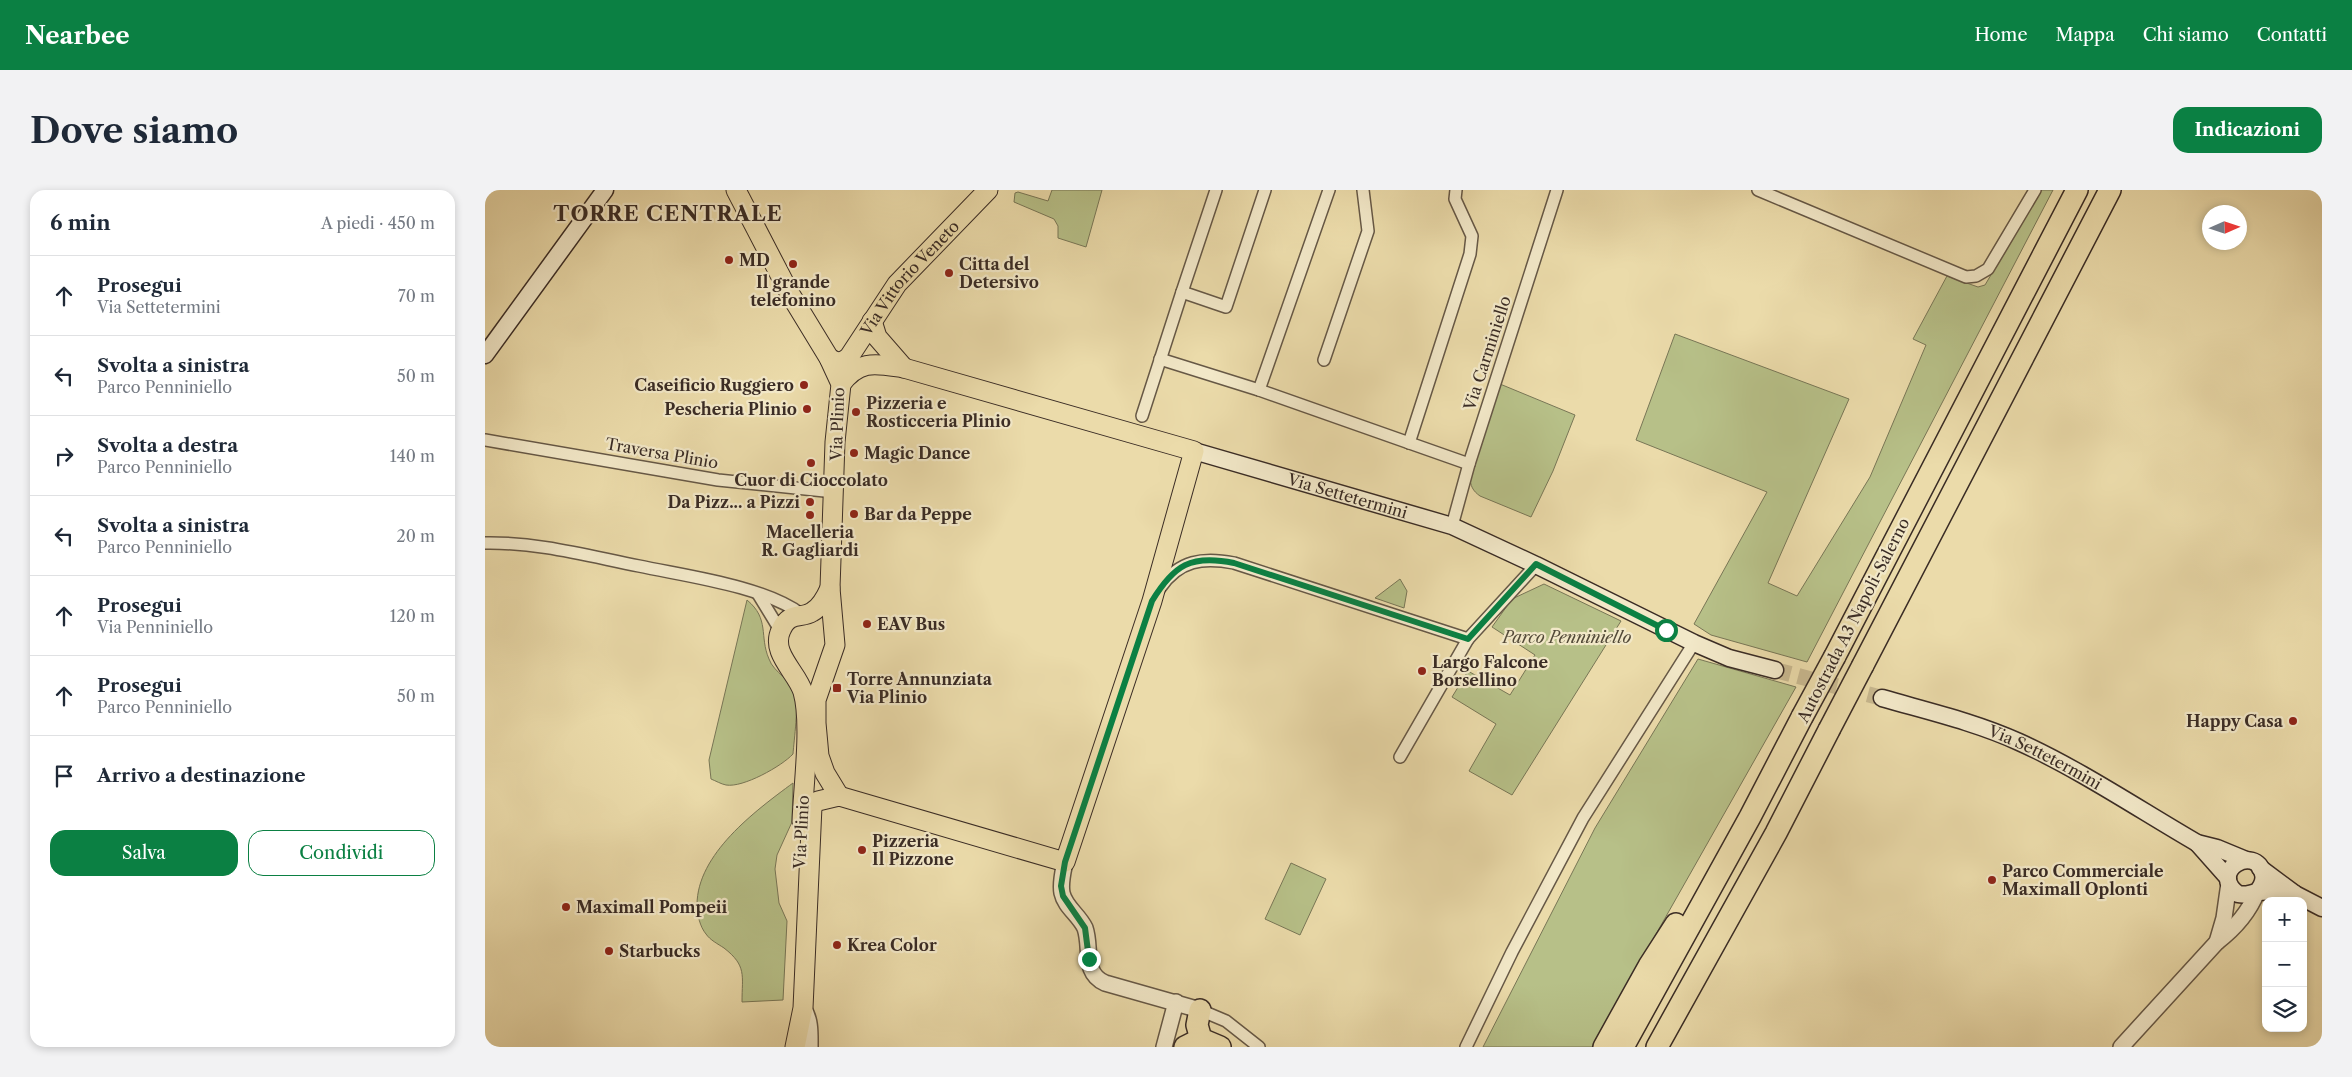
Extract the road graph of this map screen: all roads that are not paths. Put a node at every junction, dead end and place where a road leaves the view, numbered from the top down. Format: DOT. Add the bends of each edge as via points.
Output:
graph roads {
  1 [pos="605,190"];
  2 [pos="736,190"];
  3 [pos="988,190"];
  4 [pos="1217,190"];
  5 [pos="1265,190"];
  6 [pos="1329,190"];
  7 [pos="1363,190"];
  8 [pos="1456,190"];
  9 [pos="1557,190"];
  10 [pos="1758,190"];
  11 [pos="2035,190"];
  12 [pos="2077,190"];
  13 [pos="2110,190"];
  14 [pos="1182,292"];
  15 [pos="872,321"];
  16 [pos="485,356"];
  17 [pos="829,358"];
  18 [pos="1160,359"];
  19 [pos="1323,360"];
  20 [pos="904,368"];
  21 [pos="841,384"];
  22 [pos="1259,390"];
  23 [pos="1142,416"];
  24 [pos="485,440"];
  25 [pos="1409,443"];
  26 [pos="1194,451"];
  27 [pos="1469,464"];
  28 [pos="834,492"];
  29 [pos="1452,526"];
  30 [pos="485,543"];
  31 [pos="1536,564"];
  32 [pos="830,588"];
  33 [pos="758,594"];
  34 [pos="1152,601"];
  35 [pos="806,614"];
  36 [pos="781,630"];
  37 [pos="1468,639"];
  38 [pos="1694,643"];
  39 [pos="1775,670"];
  40 [pos="1881,698"];
  41 [pos="1400,757"];
  42 [pos="839,796"];
  43 [pos="1750,817"];
  44 [pos="2197,843"];
  45 [pos="1065,862"];
  46 [pos="2253,864"];
  47 [pos="2229,880"];
  48 [pos="2257,892"];
  49 [pos="2295,894"];
  50 [pos="2322,908"];
  51 [pos="2217,942"];
  52 [pos="1175,1002"];
  53 [pos="803,1008"];
  54 [pos="1200,1010"];
  55 [pos="1202,1044"];
  56 [pos="787,1047"];
  57 [pos="795,1047"];
  58 [pos="810,1047"];
  59 [pos="1165,1047"];
  60 [pos="1259,1047"];
  61 [pos="1466,1047"];
  62 [pos="1604,1047"];
  63 [pos="1623,1047"];
  64 [pos="1657,1047"];
  65 [pos="2121,1047"];
  1 -- 16 [label="main road"];
  2 -- 17 [label="main road, Via Plinio" via="790,294"];
  3 -- 15 [label="main road, Via Vittorio Veneto" via="897,284"];
  4 -- 14 [label="street"];
  5 -- 14 [label="street" via="1226,307"];
  6 -- 22 [label="street"];
  7 -- 19 [label="street" via="1368,231"];
  8 -- 25 [label="street" via="1455,199 1472,236 1470,254"];
  9 -- 27 [label="street, Via Carminiello"];
  10 -- 11 [label="street" via="1966,277 1988,269"];
  12 -- 43 [label="highway, Autostrada A3 Napoli-Salerno, bridge"];
  13 -- 64 [label="highway, Autostrada A3 Napoli-Salerno, bridge" via="1771,842"];
  14 -- 18 [label="street"];
  15 -- 17 [label="main road, Via Vittorio Veneto" via="857,348 843,362"];
  15 -- 20 [label="main road" via="877,337"];
  17 -- 21 [label="main road, Via Plinio"];
  18 -- 22 [label="street"];
  18 -- 23 [label="street"];
  20 -- 21 [label="main road, Via Settetermini" via="873,364 860,366 850,372"];
  20 -- 26 [label="main road, Via Settetermini"];
  21 -- 28 [label="main road, Via Plinio"];
  22 -- 25 [label="street"];
  24 -- 28 [label="street, Traversa Plinio" via="718,480"];
  25 -- 27 [label="street"];
  26 -- 29 [label="main road, Via Settetermini"];
  26 -- 34 [label="main road"];
  27 -- 29 [label="street, Via Carminiello"];
  28 -- 32 [label="main road, Via Plinio"];
  29 -- 31 [label="main road, Via Settetermini"];
  30 -- 33 [label="street" via="555,550"];
  31 -- 37 [label="street"];
  31 -- 38 [label="main road, Via Settetermini"];
  32 -- 35 [label="main road" via="819,607"];
  32 -- 42 [label="main road, Via Plinio" via="835,645 816,700 815,723 819,756"];
  33 -- 35 [label="street"];
  33 -- 36 [label="street"];
  34 -- 37 [label="street" via="1168,576 1181,567 1213,559"];
  34 -- 45 [label="main road"];
  35 -- 36 [label="main road" via="793,617"];
  36 -- 56 [label="main road, Via Plinio" via="779,648 803,690 806,716 794,1005"];
  37 -- 41 [label="street"];
  38 -- 39 [label="main road, Via Settetermini" via="1729,658"];
  38 -- 61 [label="street" via="1583,818"];
  40 -- 44 [label="main road, Via Settetermini" via="2019,742"];
  42 -- 45 [label="main road"];
  42 -- 53 [label="main road, Via Plinio" via="818,801 812,806"];
  43 -- 62 [label="highway" via="1693,896"];
  43 -- 63 [label="highway, Autostrada A3 Napoli-Salerno"];
  44 -- 46 [label="main road, Via Settetermini"];
  44 -- 47 [label="main road, Via Settetermini"];
  45 -- 52 [label="street" via="1061,886 1063,896 1085,928 1095,976 1105,983"];
  46 -- 47 [label="main road" via="2233,865"];
  46 -- 48 [label="main road" via="2263,883"];
  46 -- 49 [label="main road, Via Settetermini"];
  47 -- 48 [label="main road" via="2238,894"];
  47 -- 51 [label="street"];
  48 -- 49 [label="main road, Via Settetermini"];
  48 -- 51 [label="street" via="2230,932"];
  49 -- 50 [label="main road, Via Settetermini"];
  51 -- 65 [label="street"];
  52 -- 54 [label="street"];
  52 -- 59 [label="street"];
  53 -- 57 [label="main road, Via Plinio"];
  53 -- 58 [label="street" via="809,1024"];
  54 -- 55 [label="highway" via="1197,1025"];
  54 -- 60 [label="street" via="1226,1021"];
}
